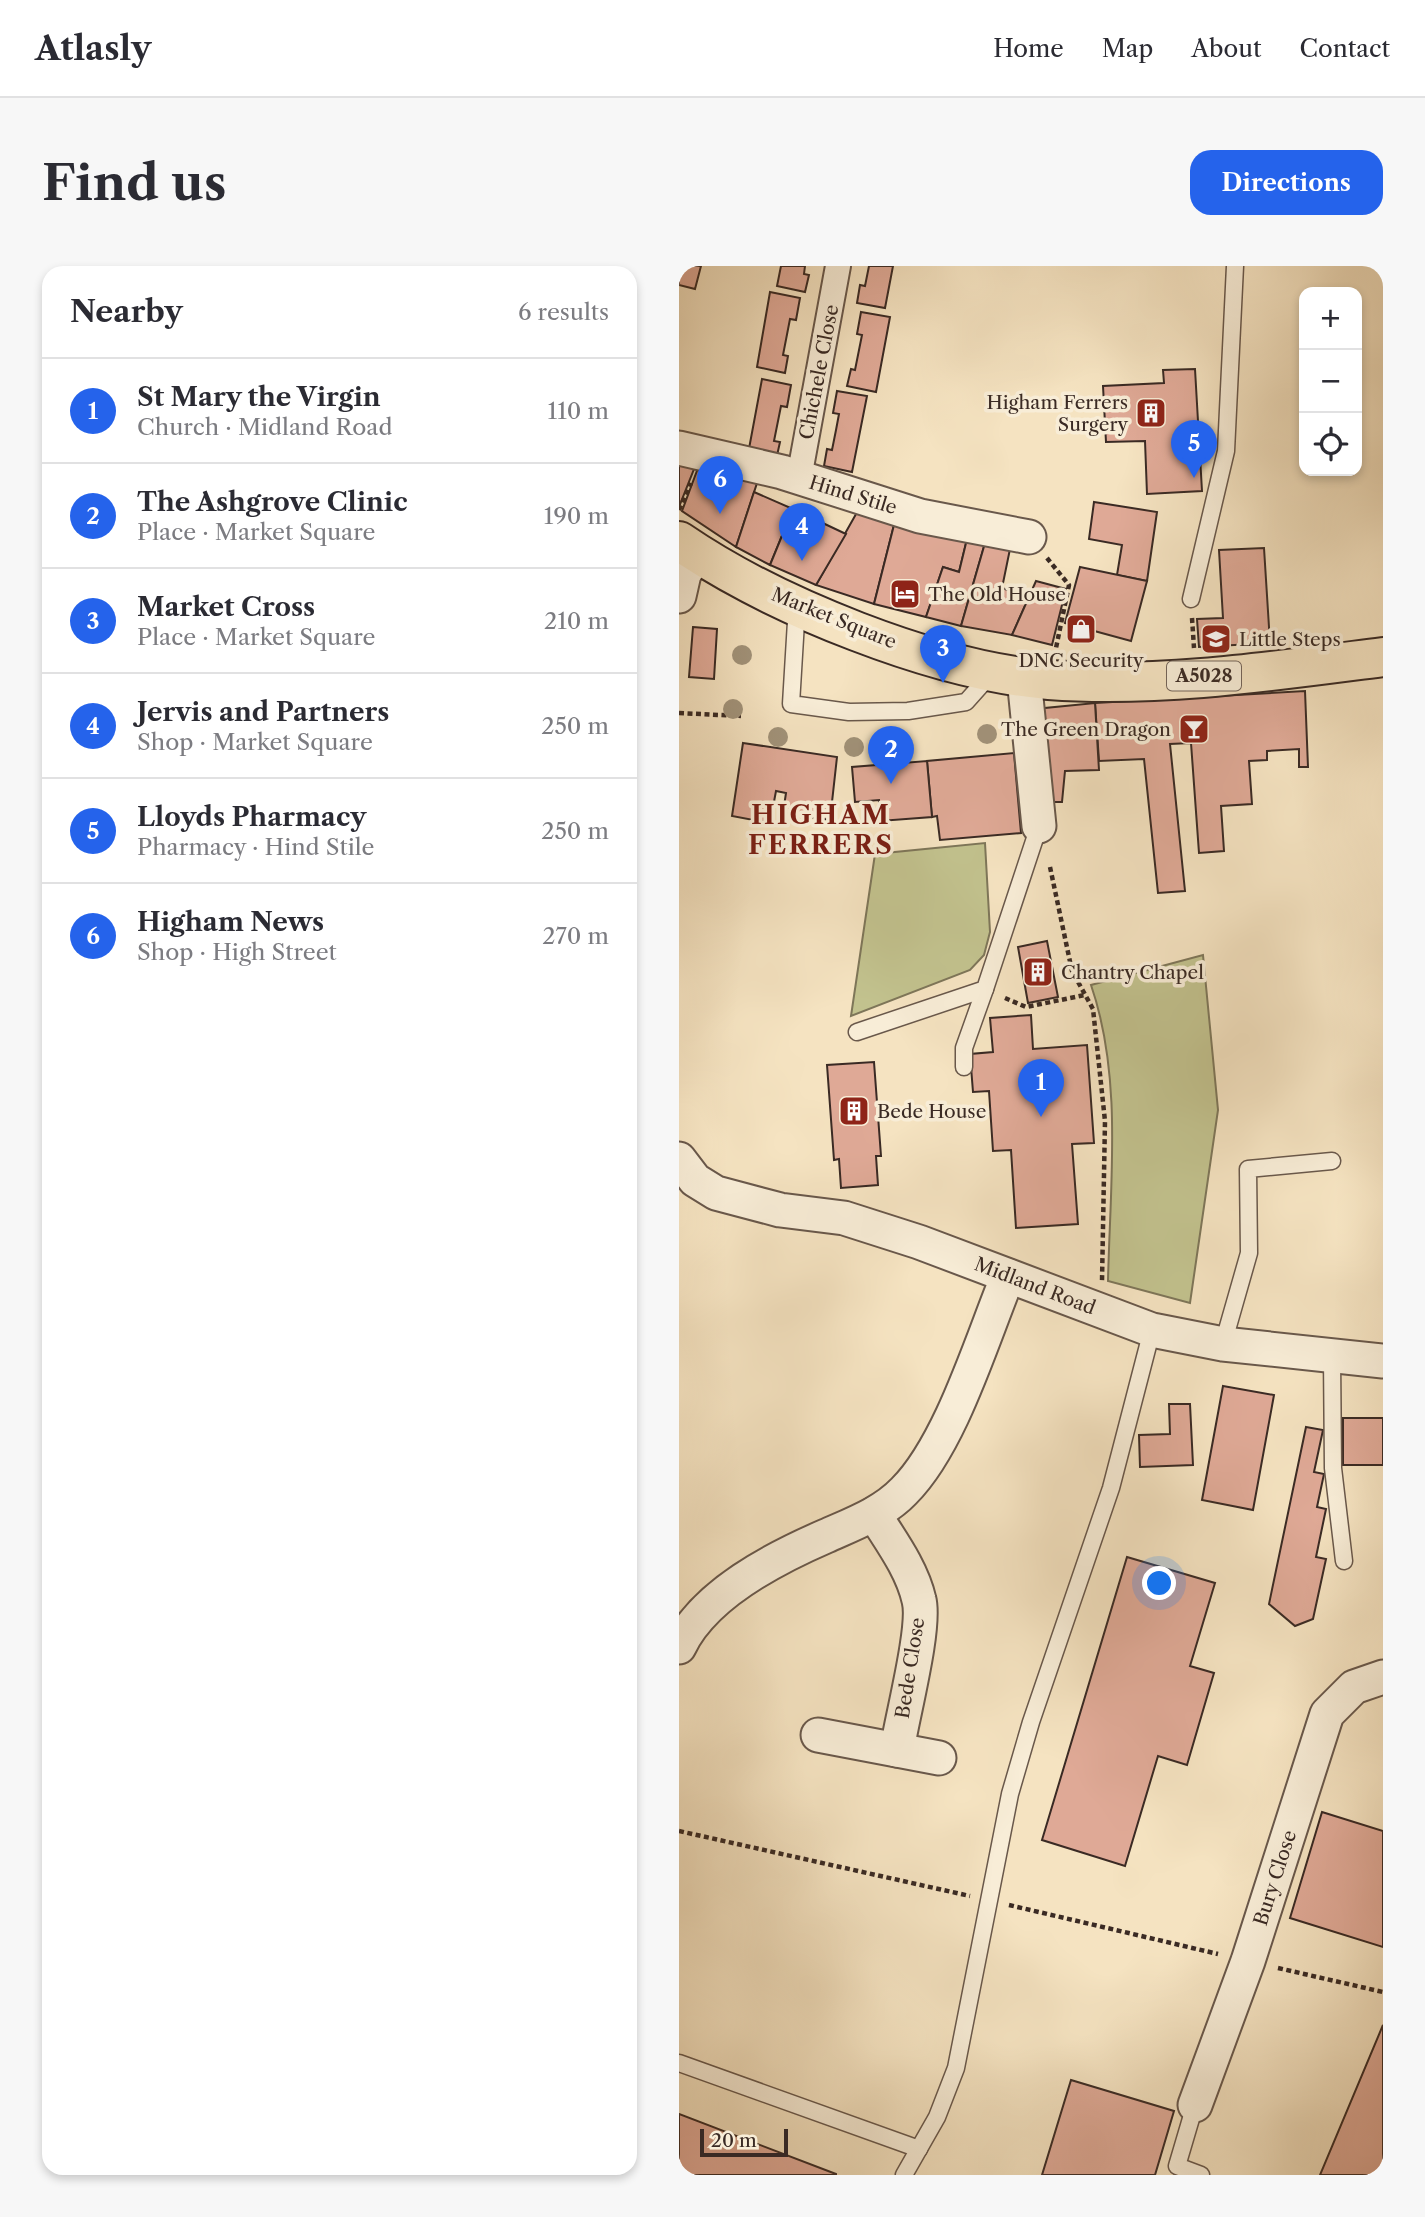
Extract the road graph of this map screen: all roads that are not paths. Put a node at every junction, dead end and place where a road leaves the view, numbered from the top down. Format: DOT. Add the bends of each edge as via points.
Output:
graph roads {
  1 [pos="838,266"];
  2 [pos="1235,266"];
  3 [pos="679,448"];
  4 [pos="799,478"];
  5 [pos="1029,537"];
  6 [pos="688,547"];
  7 [pos="679,596"];
  8 [pos="1191,599"];
  9 [pos="797,605"];
  10 [pos="1383,657"];
  11 [pos="1022,677"];
  12 [pos="1039,826"];
  13 [pos="985,989"];
  14 [pos="857,1032"];
  15 [pos="964,1067"];
  16 [pos="1332,1161"];
  17 [pos="687,1170"];
  18 [pos="1008,1276"];
  19 [pos="1152,1330"];
  20 [pos="1223,1344"];
  21 [pos="1332,1357"];
  22 [pos="1383,1362"];
  23 [pos="874,1514"];
  24 [pos="1344,1561"];
  25 [pos="679,1647"];
  26 [pos="1383,1677"];
  27 [pos="818,1735"];
  28 [pos="897,1750"];
  29 [pos="939,1758"];
  30 [pos="679,2063"];
  31 [pos="1195,2105"];
  32 [pos="919,2149"];
  33 [pos="904,2175"];
  34 [pos="1201,2175"];
  1 -- 4 [label="street, Chichele Close"];
  2 -- 8 [label="lane" via="1226,451"];
  3 -- 4 [label="street, Hind Stile"];
  4 -- 5 [label="street, Hind Stile" via="920,516"];
  6 -- 7 [label="street, Market Square"];
  6 -- 9 [label="main road, Market Square / A5028"];
  9 -- 11 [label="main road, Market Square / A5028" via="895,645"];
  9 -- 11 [label="lane" via="791,704 849,712 908,711 966,702"];
  10 -- 11 [label="main road, A5028" via="1196,676 1085,682"];
  11 -- 12 [label="street"];
  12 -- 13 [label="lane"];
  13 -- 14 [label="lane"];
  13 -- 15 [label="lane" via="964,1048"];
  16 -- 20 [label="lane" via="1248,1169 1249,1253"];
  17 -- 18 [label="street, Midland Road" via="716,1193 743,1202 844,1218"];
  18 -- 19 [label="street, Midland Road"];
  18 -- 23 [label="street" via="935,1454 903,1492"];
  19 -- 20 [label="street, Midland Road"];
  19 -- 32 [label="lane" via="1111,1488 1010,1794 956,2068"];
  20 -- 21 [label="street, Midland Road"];
  21 -- 22 [label="street, Midland Road"];
  21 -- 24 [label="lane" via="1333,1468"];
  23 -- 25 [label="street" via="785,1554 720,1596"];
  23 -- 28 [label="street, Bede Close" via="903,1560 920,1602"];
  26 -- 31 [label="street, Bury Close" via="1354,1687 1327,1714 1248,1961"];
  27 -- 28 [label="street"];
  28 -- 29 [label="street"];
  30 -- 32 [label="lane"];
  31 -- 34 [label="lane" via="1177,2166"];
  32 -- 33 [label="lane"];
}
